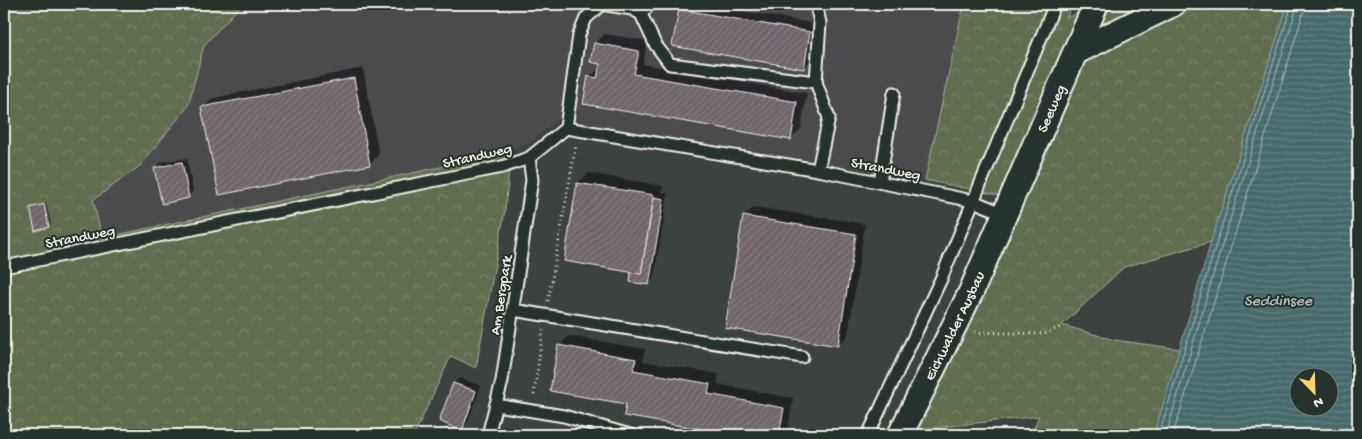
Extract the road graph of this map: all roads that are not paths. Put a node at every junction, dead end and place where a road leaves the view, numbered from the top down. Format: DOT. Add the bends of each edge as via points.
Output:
graph roads {
  1 [pos="650,4"];
  2 [pos="816,4"];
  3 [pos="1055,4"];
  4 [pos="1096,4"];
  5 [pos="1173,4"];
  6 [pos="641,14"];
  7 [pos="1076,52"];
  8 [pos="816,82"];
  9 [pos="894,93"];
  10 [pos="566,128"];
  11 [pos="528,158"];
  12 [pos="818,170"];
  13 [pos="880,182"];
  14 [pos="973,201"];
  15 [pos="1005,214"];
  16 [pos="4,267"];
  17 [pos="513,310"];
  18 [pos="802,357"];
  19 [pos="496,405"];
  20 [pos="488,435"];
  21 [pos="630,435"];
  22 [pos="868,435"];
  23 [pos="900,435"];
  1 -- 6 [label="lane"];
  2 -- 8 [label="lane" via="820,23"];
  3 -- 14 [label="lane"];
  4 -- 7 [label="street, Seeweg"];
  5 -- 7 [label="street"];
  6 -- 8 [label="lane" via="654,44 670,64"];
  6 -- 10 [label="lane" via="632,9 602,4 586,18 579,35"];
  7 -- 15 [label="street, Seeweg"];
  8 -- 12 [label="lane" via="829,118"];
  9 -- 13 [label="lane"];
  10 -- 11 [label="lane, Strandweg"];
  10 -- 12 [label="lane, Strandweg"];
  11 -- 16 [label="lane, Strandweg" via="502,167"];
  11 -- 17 [label="lane, Am Bergpark" via="532,180"];
  12 -- 13 [label="lane, Strandweg"];
  13 -- 14 [label="lane, Strandweg"];
  14 -- 15 [label="lane, Strandweg"];
  14 -- 22 [label="lane" via="941,279"];
  15 -- 23 [label="street, Eichwalder Ausbau"];
  17 -- 18 [label="lane"];
  17 -- 19 [label="lane, Am Bergpark"];
  19 -- 20 [label="lane, Am Bergpark"];
  19 -- 21 [label="lane" via="564,416"];
}
